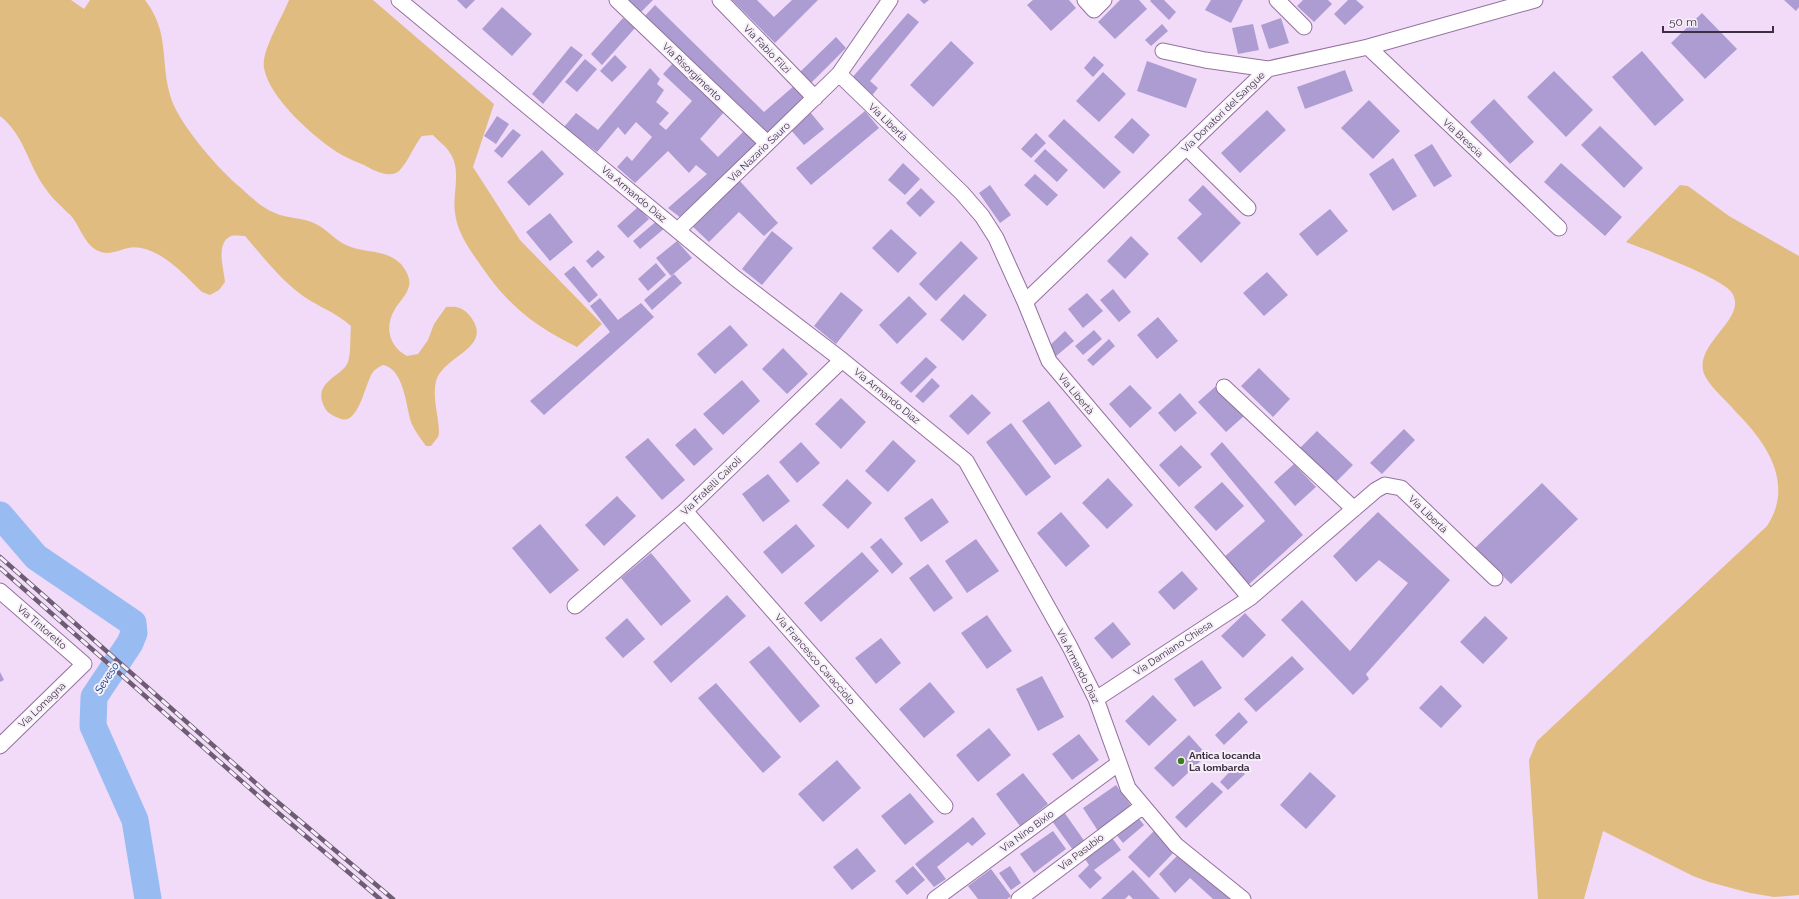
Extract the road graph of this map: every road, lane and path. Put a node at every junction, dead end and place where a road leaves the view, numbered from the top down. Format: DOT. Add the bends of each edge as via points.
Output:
graph roads {
  1 [pos="399,0"];
  2 [pos="618,0"];
  3 [pos="720,0"];
  4 [pos="888,0"];
  5 [pos="1277,0"];
  6 [pos="1535,0"];
  7 [pos="1519,2"];
  8 [pos="1304,27"];
  9 [pos="1368,48"];
  10 [pos="1164,51"];
  11 [pos="1268,70"];
  12 [pos="839,74"];
  13 [pos="815,98"];
  14 [pos="767,144"];
  15 [pos="1186,147"];
  16 [pos="1248,208"];
  17 [pos="1559,228"];
  18 [pos="678,230"];
  19 [pos="1025,302"];
  20 [pos="842,360"];
  21 [pos="1224,387"];
  22 [pos="1354,509"];
  23 [pos="685,511"];
  24 [pos="1495,578"];
  25 [pos="0,591"];
  26 [pos="1250,598"];
  27 [pos="575,606"];
  28 [pos="84,664"];
  29 [pos="1096,699"];
  30 [pos="0,746"];
  31 [pos="1119,763"];
  32 [pos="945,806"];
  33 [pos="1143,806"];
  34 [pos="936,899"];
  35 [pos="1019,899"];
  36 [pos="1243,899"];
  1 -- 18 [label="street, Via Armando Diaz"];
  2 -- 14 [label="street, Via Risorgimento"];
  3 -- 13 [label="street, Via Fabio Filzi"];
  4 -- 12 [label="street, Via Nazario Sauro"];
  5 -- 8 [label="street"];
  6 -- 7 [label="street, Via Donatori del Sangue"];
  7 -- 9 [label="street, Via Donatori del Sangue"];
  9 -- 11 [label="street, Via Donatori del Sangue"];
  9 -- 17 [label="street, Via Brescia"];
  10 -- 11 [label="street"];
  11 -- 15 [label="street, Via Donatori del Sangue"];
  12 -- 13 [label="street, Via Nazario Sauro"];
  12 -- 19 [label="street, Via Libertà" via="962,193 982,216 996,238"];
  13 -- 14 [label="street, Via Nazario Sauro"];
  14 -- 18 [label="street, Via Nazario Sauro"];
  15 -- 16 [label="street"];
  15 -- 19 [label="street, Via Donatori del Sangue"];
  18 -- 20 [label="street, Via Armando Diaz" via="735,278"];
  19 -- 26 [label="street, Via Libertà" via="1048,361"];
  20 -- 23 [label="street, Via Fratelli Cairoli"];
  20 -- 29 [label="street, Via Armando Diaz" via="966,461 1070,647"];
  21 -- 22 [label="street"];
  22 -- 24 [label="street, Via Libertà" via="1385,485 1401,488"];
  22 -- 26 [label="street, Via Libertà"];
  23 -- 27 [label="street, Via Fratelli Cairoli"];
  23 -- 32 [label="street, Via Francesco Caracciolo"];
  25 -- 28 [label="street, Via Tintoretto"];
  26 -- 29 [label="street, Via Damiano Chiesa"];
  28 -- 30 [label="street, Via Lomagna"];
  29 -- 31 [label="street, Via Armando Diaz"];
  31 -- 33 [label="street, Via Armando Diaz" via="1128,788"];
  31 -- 34 [label="street, Via Nino Bixio"];
  33 -- 35 [label="street, Via Pasubio"];
  33 -- 36 [label="street, Via Armando Diaz" via="1176,845"];
}
